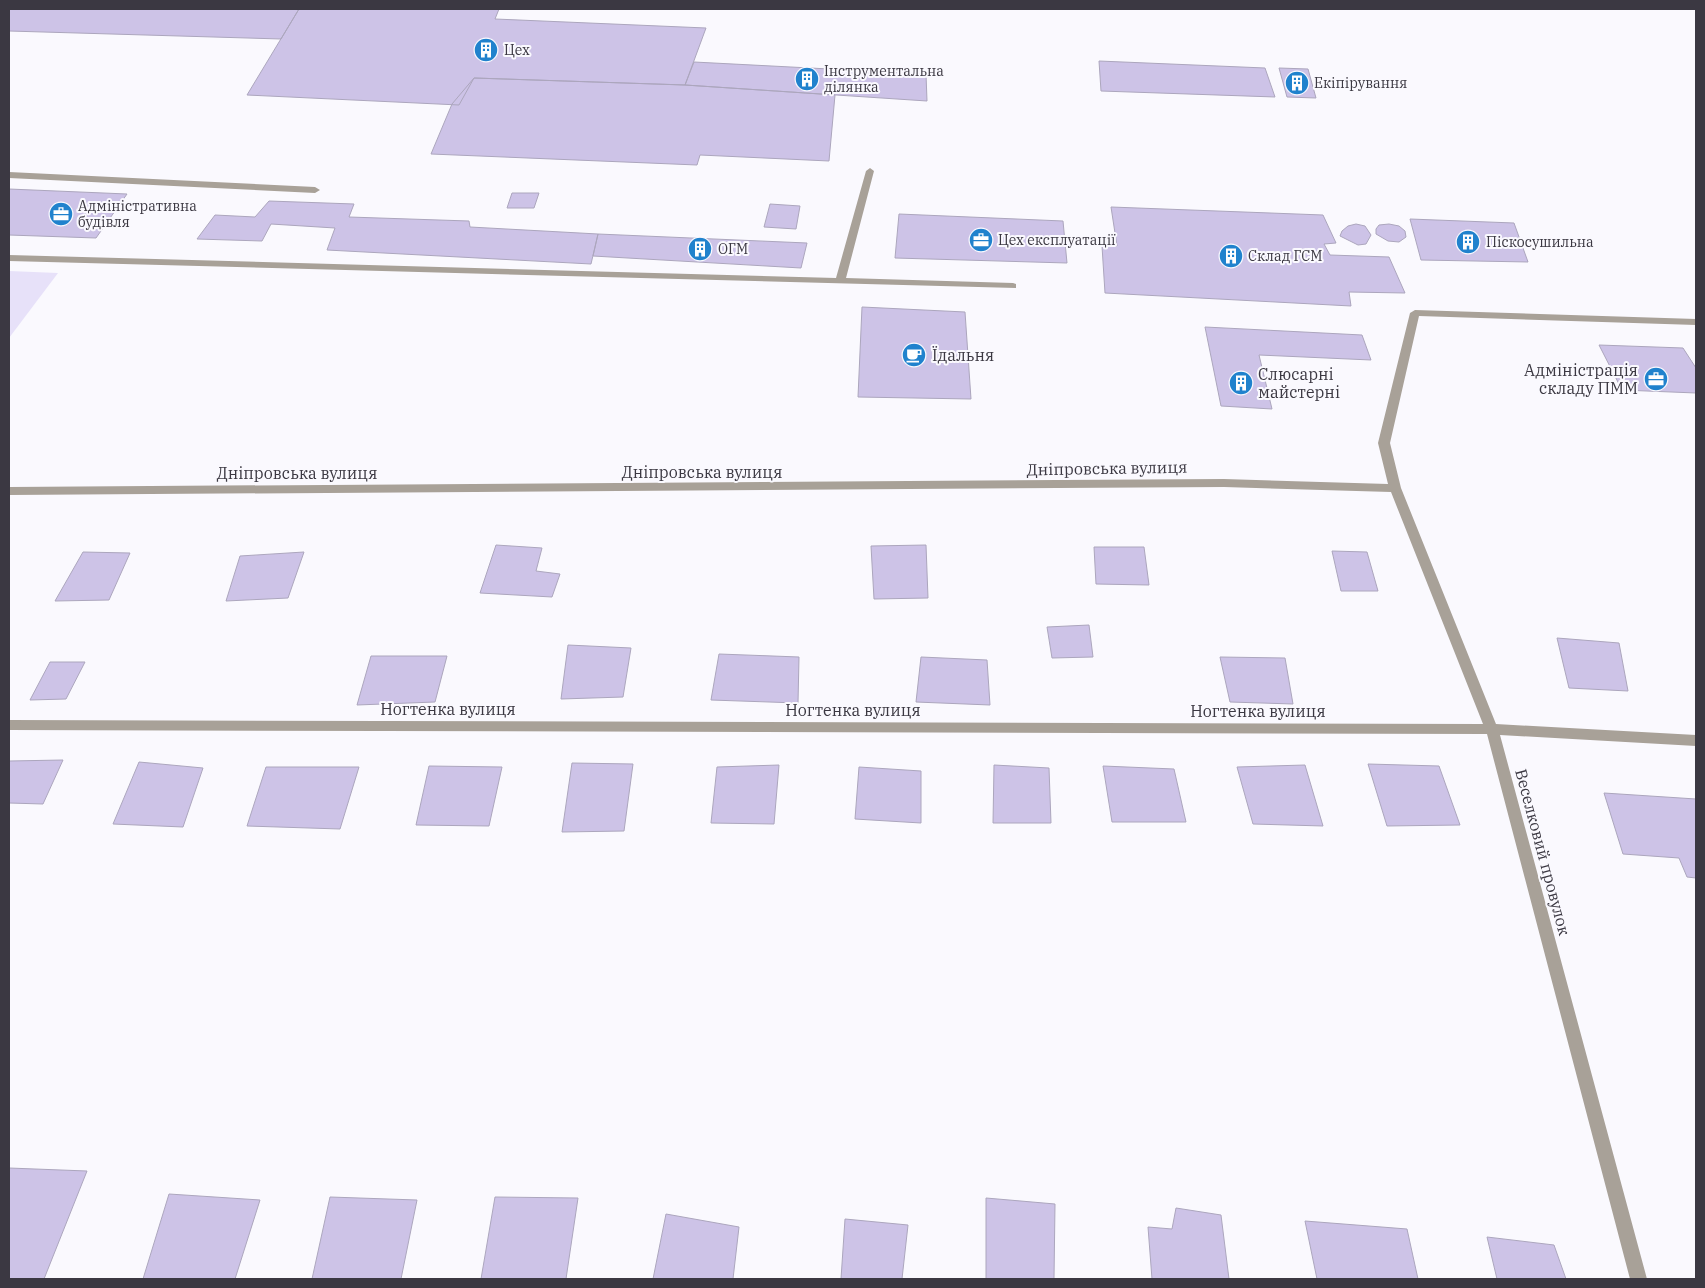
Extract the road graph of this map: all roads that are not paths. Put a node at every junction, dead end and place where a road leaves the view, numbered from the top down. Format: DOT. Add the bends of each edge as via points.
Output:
graph roads {
  1 [pos="870,171"];
  2 [pos="9,175"];
  3 [pos="316,190"];
  4 [pos="9,258"];
  5 [pos="840,281"];
  6 [pos="1013,286"];
  7 [pos="1696,322"];
  8 [pos="1395,488"];
  9 [pos="9,492"];
  10 [pos="9,725"];
  11 [pos="1492,729"];
  12 [pos="1696,740"];
  13 [pos="1638,1279"];
  1 -- 5 [label="street"];
  2 -- 3 [label="street"];
  4 -- 5 [label="street"];
  5 -- 6 [label="street"];
  7 -- 8 [label="street, Веселковий провулок" via="1416,313 1384,443"];
  8 -- 9 [label="street, Дніпровська вулиця" via="1224,483"];
  8 -- 11 [label="street, Веселковий провулок"];
  10 -- 11 [label="street, Ногтенка вулиця"];
  11 -- 12 [label="street, Ногтенка вулиця"];
  11 -- 13 [label="street, Веселковий провулок"];
}
